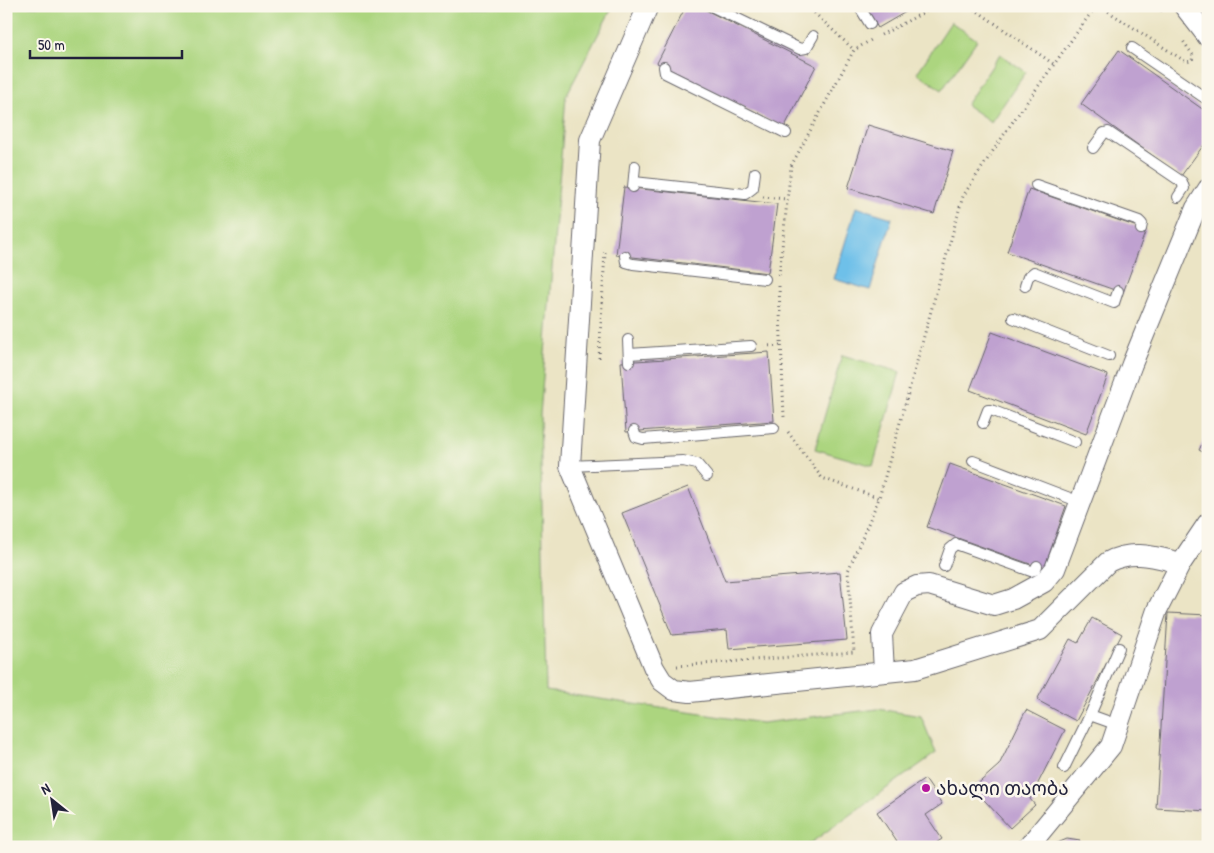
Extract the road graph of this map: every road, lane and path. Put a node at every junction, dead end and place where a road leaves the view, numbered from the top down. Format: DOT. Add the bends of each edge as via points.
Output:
graph roads {
  1 [pos="648,6"];
  2 [pos="711,6"];
  3 [pos="807,6"];
  4 [pos="859,6"];
  5 [pos="936,6"];
  6 [pos="970,6"];
  7 [pos="1090,6"];
  8 [pos="1159,6"];
  9 [pos="1187,7"];
  10 [pos="1094,10"];
  11 [pos="1165,14"];
  12 [pos="870,24"];
  13 [pos="813,36"];
  14 [pos="1208,37"];
  15 [pos="1182,39"];
  16 [pos="1132,48"];
  17 [pos="854,50"];
  18 [pos="1056,65"];
  19 [pos="664,66"];
  20 [pos="1208,100"];
  21 [pos="786,133"];
  22 [pos="1094,148"];
  23 [pos="636,166"];
  24 [pos="755,173"];
  25 [pos="1036,185"];
  26 [pos="1208,189"];
  27 [pos="748,193"];
  28 [pos="1178,197"];
  29 [pos="787,199"];
  30 [pos="1141,229"];
  31 [pos="606,242"];
  32 [pos="625,256"];
  33 [pos="765,279"];
  34 [pos="1024,286"];
  35 [pos="1118,291"];
  36 [pos="1013,318"];
  37 [pos="628,340"];
  38 [pos="751,346"];
  39 [pos="1109,356"];
  40 [pos="599,360"];
  41 [pos="983,423"];
  42 [pos="774,428"];
  43 [pos="634,431"];
  44 [pos="1075,442"];
  45 [pos="973,461"];
  46 [pos="570,466"];
  47 [pos="707,476"];
  48 [pos="879,498"];
  49 [pos="1068,500"];
  50 [pos="1208,523"];
  51 [pos="1181,563"];
  52 [pos="944,566"];
  53 [pos="1037,566"];
  54 [pos="1119,648"];
  55 [pos="673,658"];
  56 [pos="884,672"];
  57 [pos="1090,715"];
  58 [pos="1118,725"];
  59 [pos="1064,768"];
  60 [pos="1028,847"];
  1 -- 46 [label="street" via="590,140"];
  2 -- 13 [label="lane" via="800,49 806,48"];
  3 -- 17 [label="path"];
  4 -- 12 [label="lane"];
  5 -- 17 [label="path"];
  6 -- 18 [label="path"];
  7 -- 10 [label="path"];
  8 -- 11 [label="path"];
  9 -- 14 [label="street"];
  10 -- 15 [label="path" via="1103,8 1186,62 1192,61 1193,55"];
  10 -- 18 [label="path"];
  16 -- 20 [label="lane"];
  17 -- 29 [label="path" via="791,166"];
  18 -- 48 [label="path" via="963,196"];
  19 -- 21 [label="lane" via="665,73"];
  22 -- 28 [label="lane" via="1108,132 1185,184"];
  23 -- 27 [label="lane" via="633,185"];
  24 -- 27 [label="lane" via="753,188"];
  25 -- 30 [label="lane" via="1139,221"];
  26 -- 49 [label="street" via="1196,208 1145,333"];
  27 -- 29 [label="path"];
  29 -- 48 [label="path" via="779,280 784,427 822,478"];
  31 -- 40 [label="path"];
  32 -- 33 [label="lane" via="626,262 633,264"];
  34 -- 35 [label="lane" via="1034,272 1114,303"];
  36 -- 39 [label="lane"];
  37 -- 38 [label="lane" via="629,358"];
  41 -- 44 [label="lane" via="988,410 991,410"];
  42 -- 43 [label="lane" via="644,439 636,437"];
  45 -- 49 [label="lane"];
  46 -- 47 [label="lane" via="683,461 697,464"];
  46 -- 56 [label="street" via="654,668 662,681 674,690 690,692"];
  48 -- 55 [label="path" via="848,571 854,652 677,667"];
  49 -- 56 [label="street" via="1055,569 1044,582 994,605 929,585 904,592 882,634"];
  50 -- 51 [label="street"];
  51 -- 56 [label="street" via="1136,553 1121,556 1108,562 1040,630 915,669"];
  51 -- 58 [label="street" via="1157,610"];
  52 -- 53 [label="lane" via="950,549 956,544 1031,571"];
  54 -- 57 [label="lane"];
  57 -- 58 [label="lane"];
  57 -- 59 [label="lane"];
  58 -- 60 [label="street" via="1111,746"];
}
